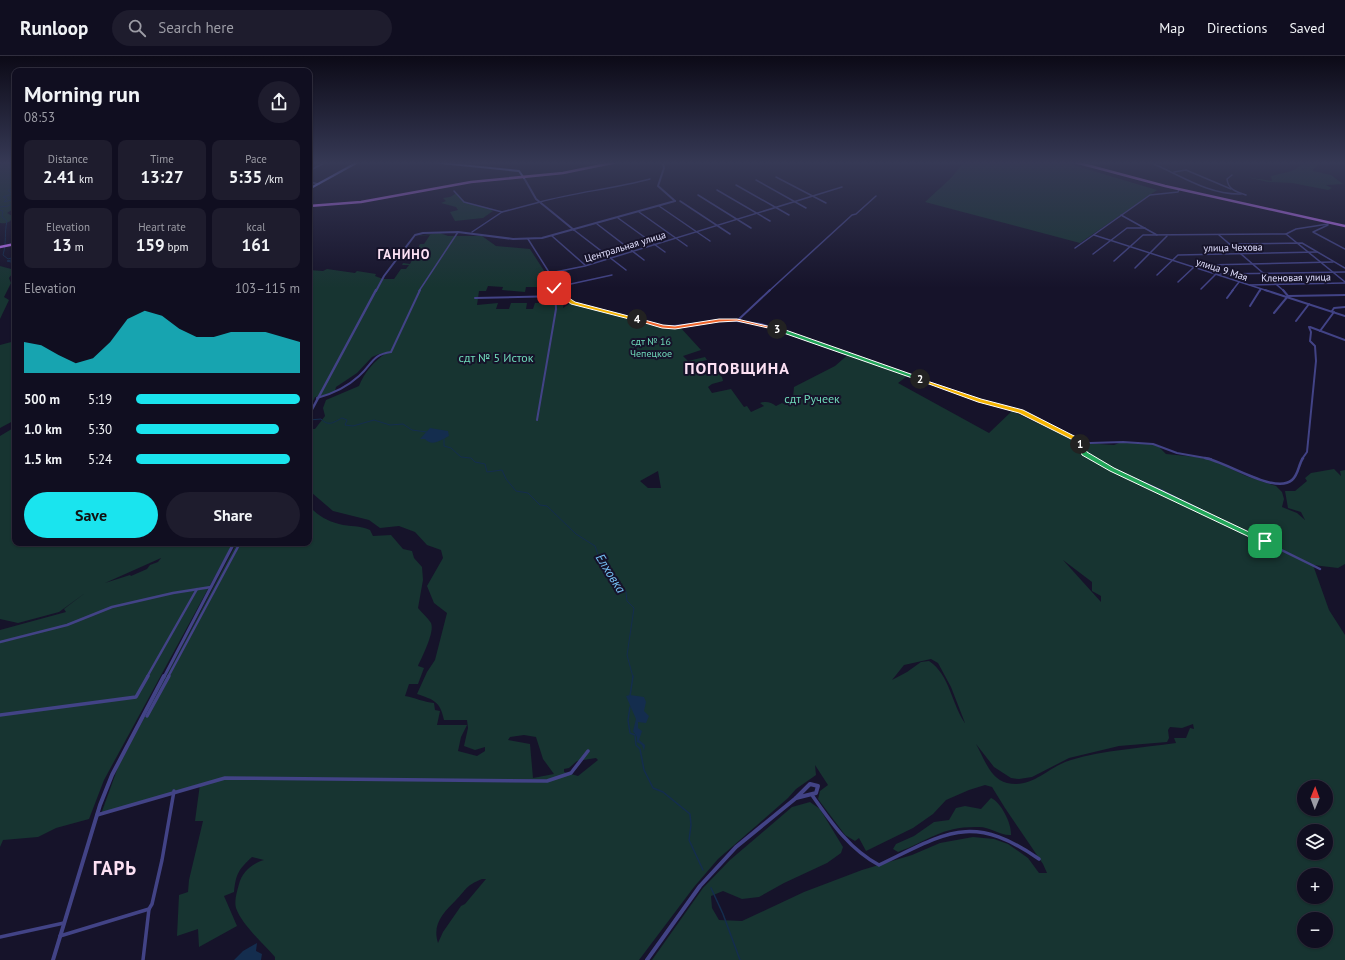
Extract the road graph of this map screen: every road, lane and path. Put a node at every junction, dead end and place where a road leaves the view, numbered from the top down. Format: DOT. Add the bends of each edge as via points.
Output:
graph roads {
  1 [pos="330,204"];
  2 [pos="472,204"];
  3 [pos="532,204"];
  4 [pos="543,204"];
  5 [pos="667,204"];
  6 [pos="685,204"];
  7 [pos="713,204"];
  8 [pos="741,204"];
  9 [pos="769,204"];
  10 [pos="783,204"];
  11 [pos="799,204"];
  12 [pos="867,204"];
  13 [pos="1137,204"];
  14 [pos="1246,204"];
  15 [pos="312,206"];
  16 [pos="660,207"];
  17 [pos="774,207"];
  18 [pos="806,208"];
  19 [pos="502,212"];
  20 [pos="640,212"];
  21 [pos="756,213"];
  22 [pos="788,215"];
  23 [pos="1121,216"];
  24 [pos="619,219"];
  25 [pos="736,219"];
  26 [pos="770,221"];
  27 [pos="1328,223"];
  28 [pos="598,224"];
  29 [pos="717,225"];
  30 [pos="1345,226"];
  31 [pos="751,228"];
  32 [pos="1145,228"];
  33 [pos="575,231"];
  34 [pos="697,231"];
  35 [pos="458,232"];
  36 [pos="472,232"];
  37 [pos="730,234"];
  38 [pos="1286,234"];
  39 [pos="1094,235"];
  40 [pos="1218,235"];
  41 [pos="552,236"];
  42 [pos="1158,236"];
  43 [pos="1167,236"];
  44 [pos="676,238"];
  45 [pos="528,240"];
  46 [pos="1110,240"];
  47 [pos="710,241"];
  48 [pos="1295,243"];
  49 [pos="12,244"];
  50 [pos="654,244"];
  51 [pos="1229,244"];
  52 [pos="1,246"];
  53 [pos="687,246"];
  54 [pos="1130,247"];
  55 [pos="1075,248"];
  56 [pos="1345,249"];
  57 [pos="632,251"];
  58 [pos="665,252"];
  59 [pos="1307,252"];
  60 [pos="1317,252"];
  61 [pos="1151,253"];
  62 [pos="1093,254"];
  63 [pos="1241,254"];
  64 [pos="610,258"];
  65 [pos="644,260"];
  66 [pos="1172,260"];
  67 [pos="1114,261"];
  68 [pos="1320,262"];
  69 [pos="1333,262"];
  70 [pos="1253,264"];
  71 [pos="585,266"];
  72 [pos="1194,267"];
  73 [pos="1135,268"];
  74 [pos="1345,268"];
  75 [pos="626,270"];
  76 [pos="1332,272"];
  77 [pos="1345,272"];
  78 [pos="550,273"];
  79 [pos="1264,273"];
  80 [pos="1216,274"];
  81 [pos="612,275"];
  82 [pos="1157,275"];
  83 [pos="1178,282"];
  84 [pos="1239,282"];
  85 [pos="1345,282"];
  86 [pos="556,284"];
  87 [pos="1277,284"];
  88 [pos="1248,285"];
  89 [pos="557,287"];
  90 [pos="1201,289"];
  91 [pos="1261,289"];
  92 [pos="1345,295"];
  93 [pos="561,296"];
  94 [pos="1287,296"];
  95 [pos="557,297"];
  96 [pos="475,298"];
  97 [pos="1227,298"];
  98 [pos="1309,304"];
  99 [pos="1250,306"];
  100 [pos="1345,307"];
  101 [pos="1333,312"];
  102 [pos="1274,314"];
  103 [pos="1345,316"];
  104 [pos="737,320"];
  105 [pos="1296,321"];
  106 [pos="1320,331"];
  107 [pos="1345,340"];
  108 [pos="317,398"];
  109 [pos="312,409"];
  110 [pos="537,420"];
  111 [pos="1080,441"];
  112 [pos="232,546"];
  113 [pos="238,546"];
  114 [pos="1320,569"];
  115 [pos="211,587"];
  116 [pos="197,589"];
  117 [pos="0,642"];
  118 [pos="0,715"];
  119 [pos="147,716"];
  120 [pos="588,751"];
  121 [pos="174,792"];
  122 [pos="812,795"];
  123 [pos="796,798"];
  124 [pos="97,815"];
  125 [pos="1039,859"];
  126 [pos="149,909"];
  127 [pos="64,923"];
  128 [pos="0,937"];
  129 [pos="60,937"];
  130 [pos="52,960"];
  131 [pos="143,960"];
  132 [pos="647,960"];
  1 -- 15 [label="main road"];
  2 -- 19 [label="street"];
  3 -- 19 [label="street"];
  4 -- 33 [label="street"];
  5 -- 16 [label="street"];
  6 -- 29 [label="street"];
  7 -- 25 [label="street"];
  8 -- 21 [label="street"];
  9 -- 17 [label="street"];
  10 -- 17 [label="street, Центральная улица"];
  11 -- 18 [label="street"];
  12 -- 104 [label="street"];
  13 -- 23 [label="street"];
  14 -- 27 [label="main road"];
  16 -- 20 [label="street"];
  16 -- 34 [label="street"];
  17 -- 21 [label="street, Центральная улица"];
  17 -- 22 [label="street"];
  19 -- 36 [label="street"];
  20 -- 24 [label="street"];
  20 -- 44 [label="street"];
  21 -- 25 [label="street, Центральная улица"];
  21 -- 26 [label="street"];
  23 -- 32 [label="street"];
  23 -- 39 [label="street"];
  24 -- 28 [label="street"];
  24 -- 50 [label="street"];
  25 -- 29 [label="street, Центральная улица"];
  25 -- 31 [label="street"];
  27 -- 30 [label="main road"];
  27 -- 38 [label="street" via="1296,229"];
  27 -- 56 [label="street" via="1313,232"];
  28 -- 33 [label="street"];
  28 -- 57 [label="street"];
  29 -- 34 [label="street, Центральная улица"];
  29 -- 37 [label="street"];
  32 -- 42 [label="street"];
  32 -- 46 [label="street" via="1127,228"];
  33 -- 41 [label="street"];
  33 -- 64 [label="street"];
  34 -- 44 [label="street, Центральная улица"];
  34 -- 47 [label="street"];
  35 -- 36 [label="street"];
  35 -- 108 [label="street" via="420,290 391,352 378,355 359,376 332,394"];
  35 -- 108 [label="street" via="424,232 414,235 382,279"];
  36 -- 45 [label="street"];
  38 -- 40 [label="street"];
  38 -- 48 [label="street"];
  39 -- 46 [label="street, улица 9 Мая"];
  39 -- 55 [label="street"];
  40 -- 43 [label="street"];
  40 -- 51 [label="street"];
  41 -- 45 [label="street"];
  41 -- 71 [label="street"];
  42 -- 43 [label="street"];
  42 -- 54 [label="street" via="1143,235"];
  43 -- 61 [label="street"];
  44 -- 50 [label="street, Центральная улица"];
  44 -- 53 [label="street"];
  45 -- 78 [label="street"];
  46 -- 54 [label="street, улица 9 Мая"];
  46 -- 62 [label="street"];
  48 -- 51 [label="street"];
  48 -- 59 [label="street"];
  48 -- 60 [label="street" via="1302,243"];
  49 -- 52 [label="main road"];
  50 -- 57 [label="street, Центральная улица"];
  50 -- 58 [label="street"];
  51 -- 63 [label="street"];
  54 -- 61 [label="street, улица 9 Мая"];
  54 -- 67 [label="street"];
  57 -- 64 [label="street, Центральная улица"];
  57 -- 65 [label="street"];
  59 -- 60 [label="street, улица Чехова"];
  59 -- 63 [label="street, улица Чехова"];
  59 -- 68 [label="street"];
  60 -- 69 [label="street"];
  61 -- 66 [label="street, улица 9 Мая"];
  61 -- 73 [label="street"];
  63 -- 66 [label="street, улица Чехова" via="1178,255"];
  63 -- 70 [label="street"];
  64 -- 71 [label="street, Центральная улица"];
  64 -- 75 [label="street"];
  66 -- 72 [label="street, улица 9 Мая"];
  66 -- 82 [label="street, улица Чехова"];
  68 -- 69 [label="street"];
  68 -- 70 [label="street"];
  68 -- 76 [label="street"];
  69 -- 74 [label="street"];
  70 -- 72 [label="street"];
  70 -- 79 [label="street"];
  71 -- 78 [label="street, Центральная улица"];
  72 -- 80 [label="street, улица 9 Мая"];
  72 -- 83 [label="street"];
  76 -- 77 [label="street"];
  76 -- 79 [label="street"];
  76 -- 85 [label="street"];
  78 -- 86 [label="street"];
  79 -- 80 [label="street"];
  79 -- 87 [label="street"];
  80 -- 84 [label="street, улица 9 Мая"];
  80 -- 90 [label="street"];
  81 -- 89 [label="street"];
  84 -- 88 [label="street, улица 9 Мая"];
  84 -- 97 [label="street"];
  85 -- 87 [label="street, Кленовая улица"];
  86 -- 89 [label="street"];
  86 -- 95 [label="street"];
  87 -- 88 [label="street, Кленовая улица"];
  87 -- 94 [label="street"];
  88 -- 91 [label="street, улица 9 Мая"];
  89 -- 93 [label="street"];
  91 -- 94 [label="street, улица 9 Мая"];
  91 -- 99 [label="street"];
  92 -- 94 [label="street"];
  93 -- 95 [label="street"];
  93 -- 104 [label="street" via="573,303 665,327"];
  94 -- 98 [label="street, улица 9 Мая"];
  94 -- 102 [label="street"];
  95 -- 96 [label="street"];
  95 -- 110 [label="street"];
  98 -- 101 [label="street, улица 9 Мая"];
  98 -- 105 [label="street"];
  100 -- 101 [label="street" via="1334,308"];
  101 -- 103 [label="street, улица 9 Мая"];
  101 -- 106 [label="street"];
  104 -- 111 [label="street" via="776,328 980,400 1021,411"];
  106 -- 107 [label="street"];
  106 -- 111 [label="street" via="1309,327 1310,341 1315,346 1316,361 1307,452 1301,460 1296,476 1288,483 1270,482 1210,459 1169,451 1153,444"];
  108 -- 109 [label="street"];
  111 -- 114 [label="street" via="1084,453 1112,469"];
  112 -- 115 [label="street"];
  113 -- 119 [label="street"];
  115 -- 116 [label="street"];
  115 -- 124 [label="street" via="118,762"];
  116 -- 117 [label="street" via="112,607 67,625"];
  116 -- 118 [label="street" via="136,697"];
  120 -- 121 [label="street" via="571,773 547,781 226,778"];
  121 -- 124 [label="street"];
  121 -- 126 [label="street" via="162,860"];
  122 -- 123 [label="street"];
  122 -- 123 [label="street" via="818,791 818,786 814,784 808,785"];
  122 -- 125 [label="street" via="838,832 870,862 879,865 948,834 980,831 1002,837"];
  123 -- 132 [label="street" via="754,831 695,892"];
  124 -- 127 [label="street"];
  126 -- 129 [label="street"];
  126 -- 131 [label="street"];
  127 -- 128 [label="street"];
  127 -- 129 [label="street"];
  129 -- 130 [label="street"];
}
